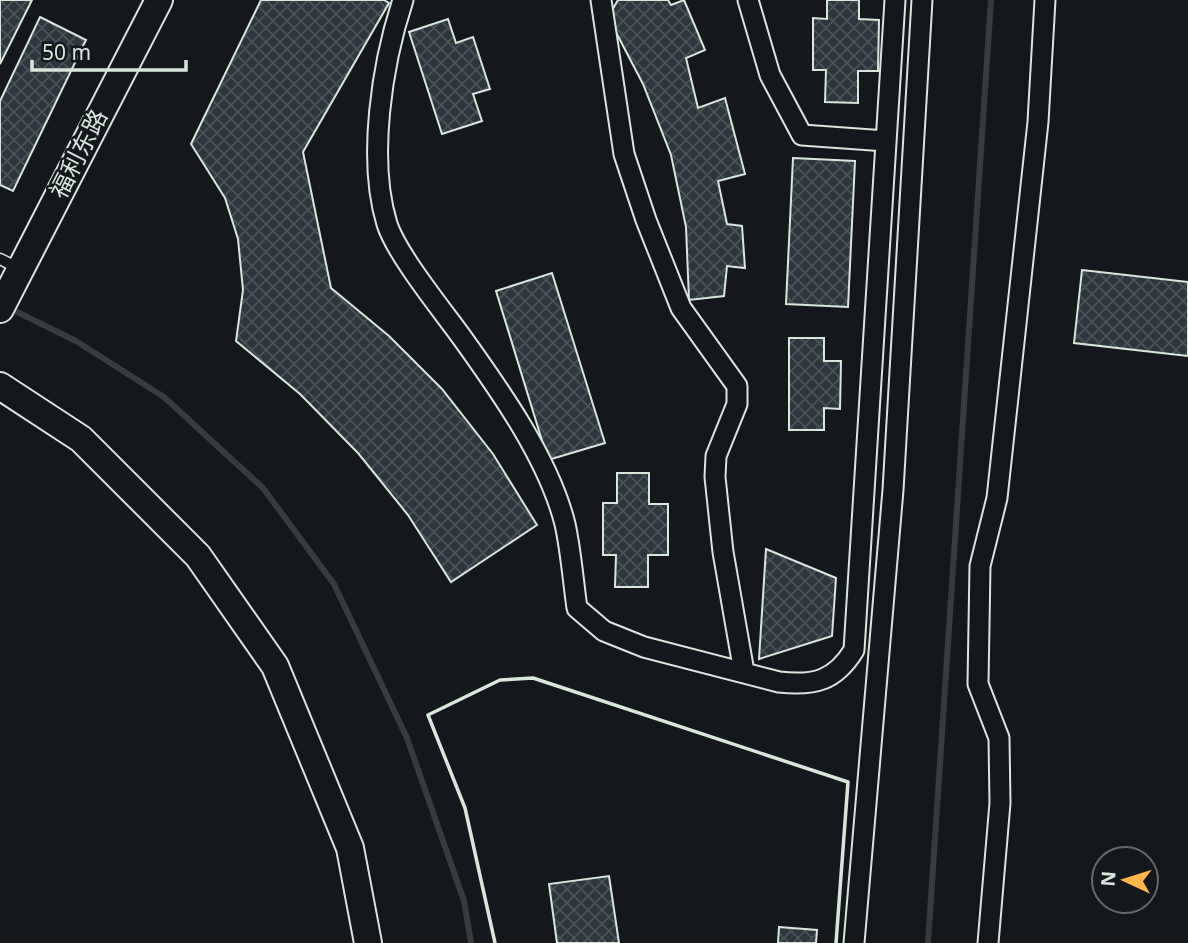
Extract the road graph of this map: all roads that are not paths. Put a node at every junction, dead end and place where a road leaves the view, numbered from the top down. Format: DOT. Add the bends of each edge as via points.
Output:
graph roads {
  1 [pos="159,0"];
  2 [pos="403,0"];
  3 [pos="601,0"];
  4 [pos="748,0"];
  5 [pos="895,0"];
  6 [pos="922,0"];
  7 [pos="1045,0"];
  8 [pos="886,141"];
  9 [pos="12,269"];
  10 [pos="0,309"];
  11 [pos="0,386"];
  12 [pos="744,672"];
  13 [pos="368,943"];
  14 [pos="854,943"];
  15 [pos="988,943"];
  1 -- 9 [label="street, 福利东路"];
  2 -- 12 [label="street" via="379,118 379,176 387,226 498,388 551,484 565,524 577,608 604,631 644,647"];
  3 -- 12 [label="street" via="625,154 646,220 681,308 737,386 737,404 716,456 715,477"];
  4 -- 8 [label="street" via="770,75 802,135"];
  5 -- 8 [label="street"];
  6 -- 14 [label="street" via="893,489"];
  7 -- 15 [label="street" via="1038,122 997,498 980,566 978,684 999,738 1000,803"];
  8 -- 12 [label="street" via="854,650 843,668 800,685"];
  9 -- 10 [label="street, 福利东路"];
  11 -- 13 [label="street" via="80,439 198,556 275,666 351,848"];
}
